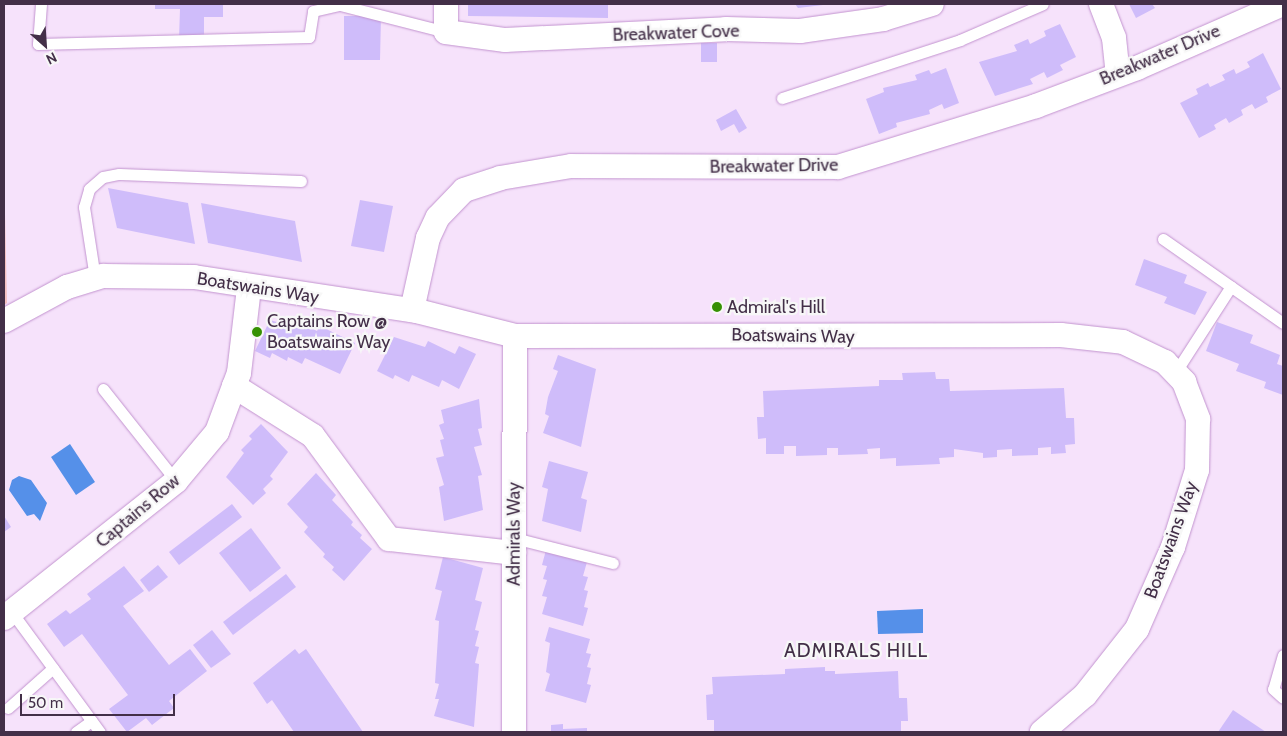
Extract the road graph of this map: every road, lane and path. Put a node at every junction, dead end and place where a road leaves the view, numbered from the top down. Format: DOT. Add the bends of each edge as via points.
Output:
graph roads {
  1 [pos="40,4"];
  2 [pos="446,4"];
  3 [pos="932,4"];
  4 [pos="1043,4"];
  5 [pos="1101,4"];
  6 [pos="1283,4"];
  7 [pos="446,32"];
  8 [pos="1118,74"];
  9 [pos="782,98"];
  10 [pos="300,181"];
  11 [pos="1164,239"];
  12 [pos="94,278"];
  13 [pos="1231,286"];
  14 [pos="249,288"];
  15 [pos="412,310"];
  16 [pos="4,321"];
  17 [pos="1283,323"];
  18 [pos="515,336"];
  19 [pos="1175,373"];
  20 [pos="234,386"];
  21 [pos="103,389"];
  22 [pos="176,482"];
  23 [pos="514,545"];
  24 [pos="613,563"];
  25 [pos="7,615"];
  26 [pos="1283,655"];
  27 [pos="53,668"];
  28 [pos="1283,698"];
  29 [pos="8,708"];
  30 [pos="92,721"];
  31 [pos="76,732"];
  32 [pos="100,732"];
  33 [pos="514,732"];
  34 [pos="1042,732"];
  1 -- 7 [label="lane" via="38,44 309,37 313,10 340,5"];
  2 -- 7 [label="street"];
  3 -- 7 [label="street, Breakwater Cove" via="883,19 800,31 726,29 505,40"];
  4 -- 9 [label="lane" via="960,40"];
  5 -- 8 [label="street" via="1114,38"];
  6 -- 8 [label="street, Breakwater Drive"];
  8 -- 15 [label="street, Breakwater Drive" via="1036,106 838,167 571,166 500,178 464,190 438,217 428,238"];
  10 -- 12 [label="lane" via="119,174 103,177 89,189 84,207"];
  11 -- 13 [label="lane"];
  12 -- 14 [label="street, Boatswains Way" via="194,277"];
  12 -- 16 [label="street, Boatswains Way" via="67,287"];
  13 -- 17 [label="lane"];
  13 -- 19 [label="lane"];
  14 -- 15 [label="street, Boatswains Way"];
  14 -- 20 [label="street, Captains Row"];
  15 -- 18 [label="street, Boatswains Way"];
  18 -- 19 [label="street, Boatswains Way" via="1061,335 1123,342 1165,362"];
  18 -- 23 [label="street, Admirals Way"];
  19 -- 34 [label="street, Boatswains Way" via="1184,382 1198,419 1197,470 1173,547 1137,629 1084,695"];
  20 -- 22 [label="street, Captains Row" via="217,432"];
  20 -- 23 [label="street" via="313,436 390,539"];
  21 -- 22 [label="lane"];
  22 -- 25 [label="street, Captains Row"];
  23 -- 24 [label="lane"];
  23 -- 33 [label="street, Admirals Way"];
  25 -- 27 [label="lane"];
  26 -- 28 [label="lane" via="1273,689"];
  27 -- 29 [label="lane"];
  27 -- 30 [label="lane"];
  30 -- 31 [label="lane"];
  30 -- 32 [label="lane"];
}
